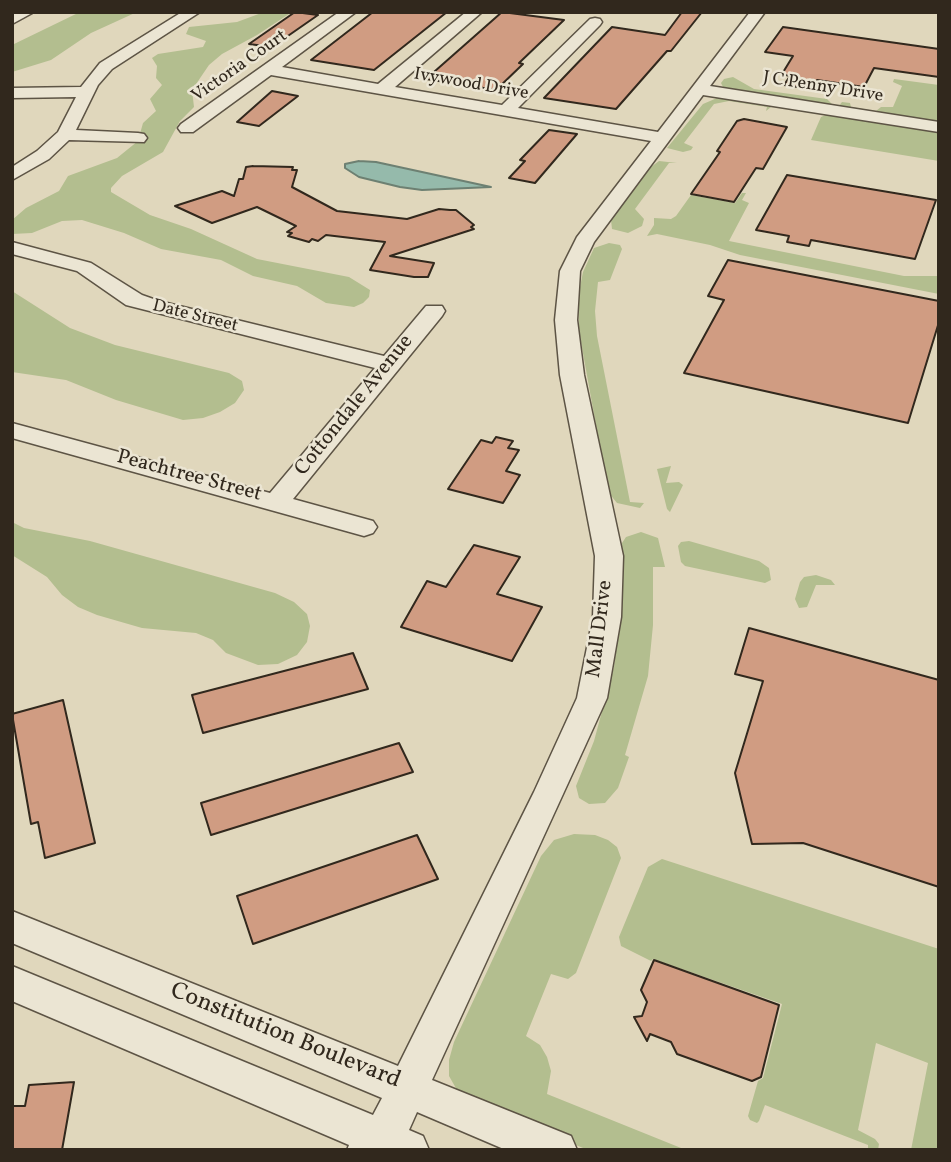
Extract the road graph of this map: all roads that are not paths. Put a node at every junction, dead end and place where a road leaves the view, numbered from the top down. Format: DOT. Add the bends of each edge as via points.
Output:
graph roads {
  1 [pos="27,12"];
  2 [pos="193,12"];
  3 [pos="349,12"];
  4 [pos="475,12"];
  5 [pos="758,12"];
  6 [pos="12,20"];
  7 [pos="595,22"];
  8 [pos="270,70"];
  9 [pos="382,89"];
  10 [pos="701,90"];
  11 [pos="86,92"];
  12 [pos="12,93"];
  13 [pos="506,110"];
  14 [pos="939,127"];
  15 [pos="187,128"];
  16 [pos="65,135"];
  17 [pos="138,138"];
  18 [pos="664,138"];
  19 [pos="12,175"];
  20 [pos="12,248"];
  21 [pos="434,311"];
  22 [pos="387,364"];
  23 [pos="12,430"];
  24 [pos="277,501"];
  25 [pos="364,527"];
  26 [pos="12,927"];
  27 [pos="12,983"];
  28 [pos="408,1088"];
  29 [pos="385,1147"];
  30 [pos="556,1150"];
  1 -- 6 [label="street"];
  2 -- 11 [label="street" via="106,66"];
  3 -- 8 [label="street, Victoria Court"];
  4 -- 9 [label="street"];
  5 -- 10 [label="street, Mall Drive"];
  7 -- 13 [label="street"];
  8 -- 9 [label="street, Ivywood Drive"];
  8 -- 15 [label="street, Victoria Court"];
  9 -- 13 [label="street, Ivywood Drive"];
  10 -- 14 [label="street, J C Penny Drive"];
  10 -- 18 [label="street, Mall Drive"];
  11 -- 12 [label="street"];
  11 -- 16 [label="street"];
  13 -- 18 [label="street, Ivywood Drive"];
  16 -- 17 [label="street"];
  16 -- 19 [label="street"];
  18 -- 28 [label="street, Mall Drive" via="584,241 570,271 566,320 572,375 609,556 607,618 592,698"];
  20 -- 22 [label="street, Date Street" via="85,267 134,300 152,306"];
  21 -- 22 [label="street, Cottondale Avenue"];
  22 -- 24 [label="street, Cottondale Avenue"];
  23 -- 24 [label="street, Peachtree Street"];
  24 -- 25 [label="street, Peachtree Street"];
  26 -- 28 [label="street, Constitution Boulevard"];
  27 -- 29 [label="street"];
  28 -- 29 [label="street, Mall Drive"];
  28 -- 30 [label="street, Constitution Boulevard"];
}
